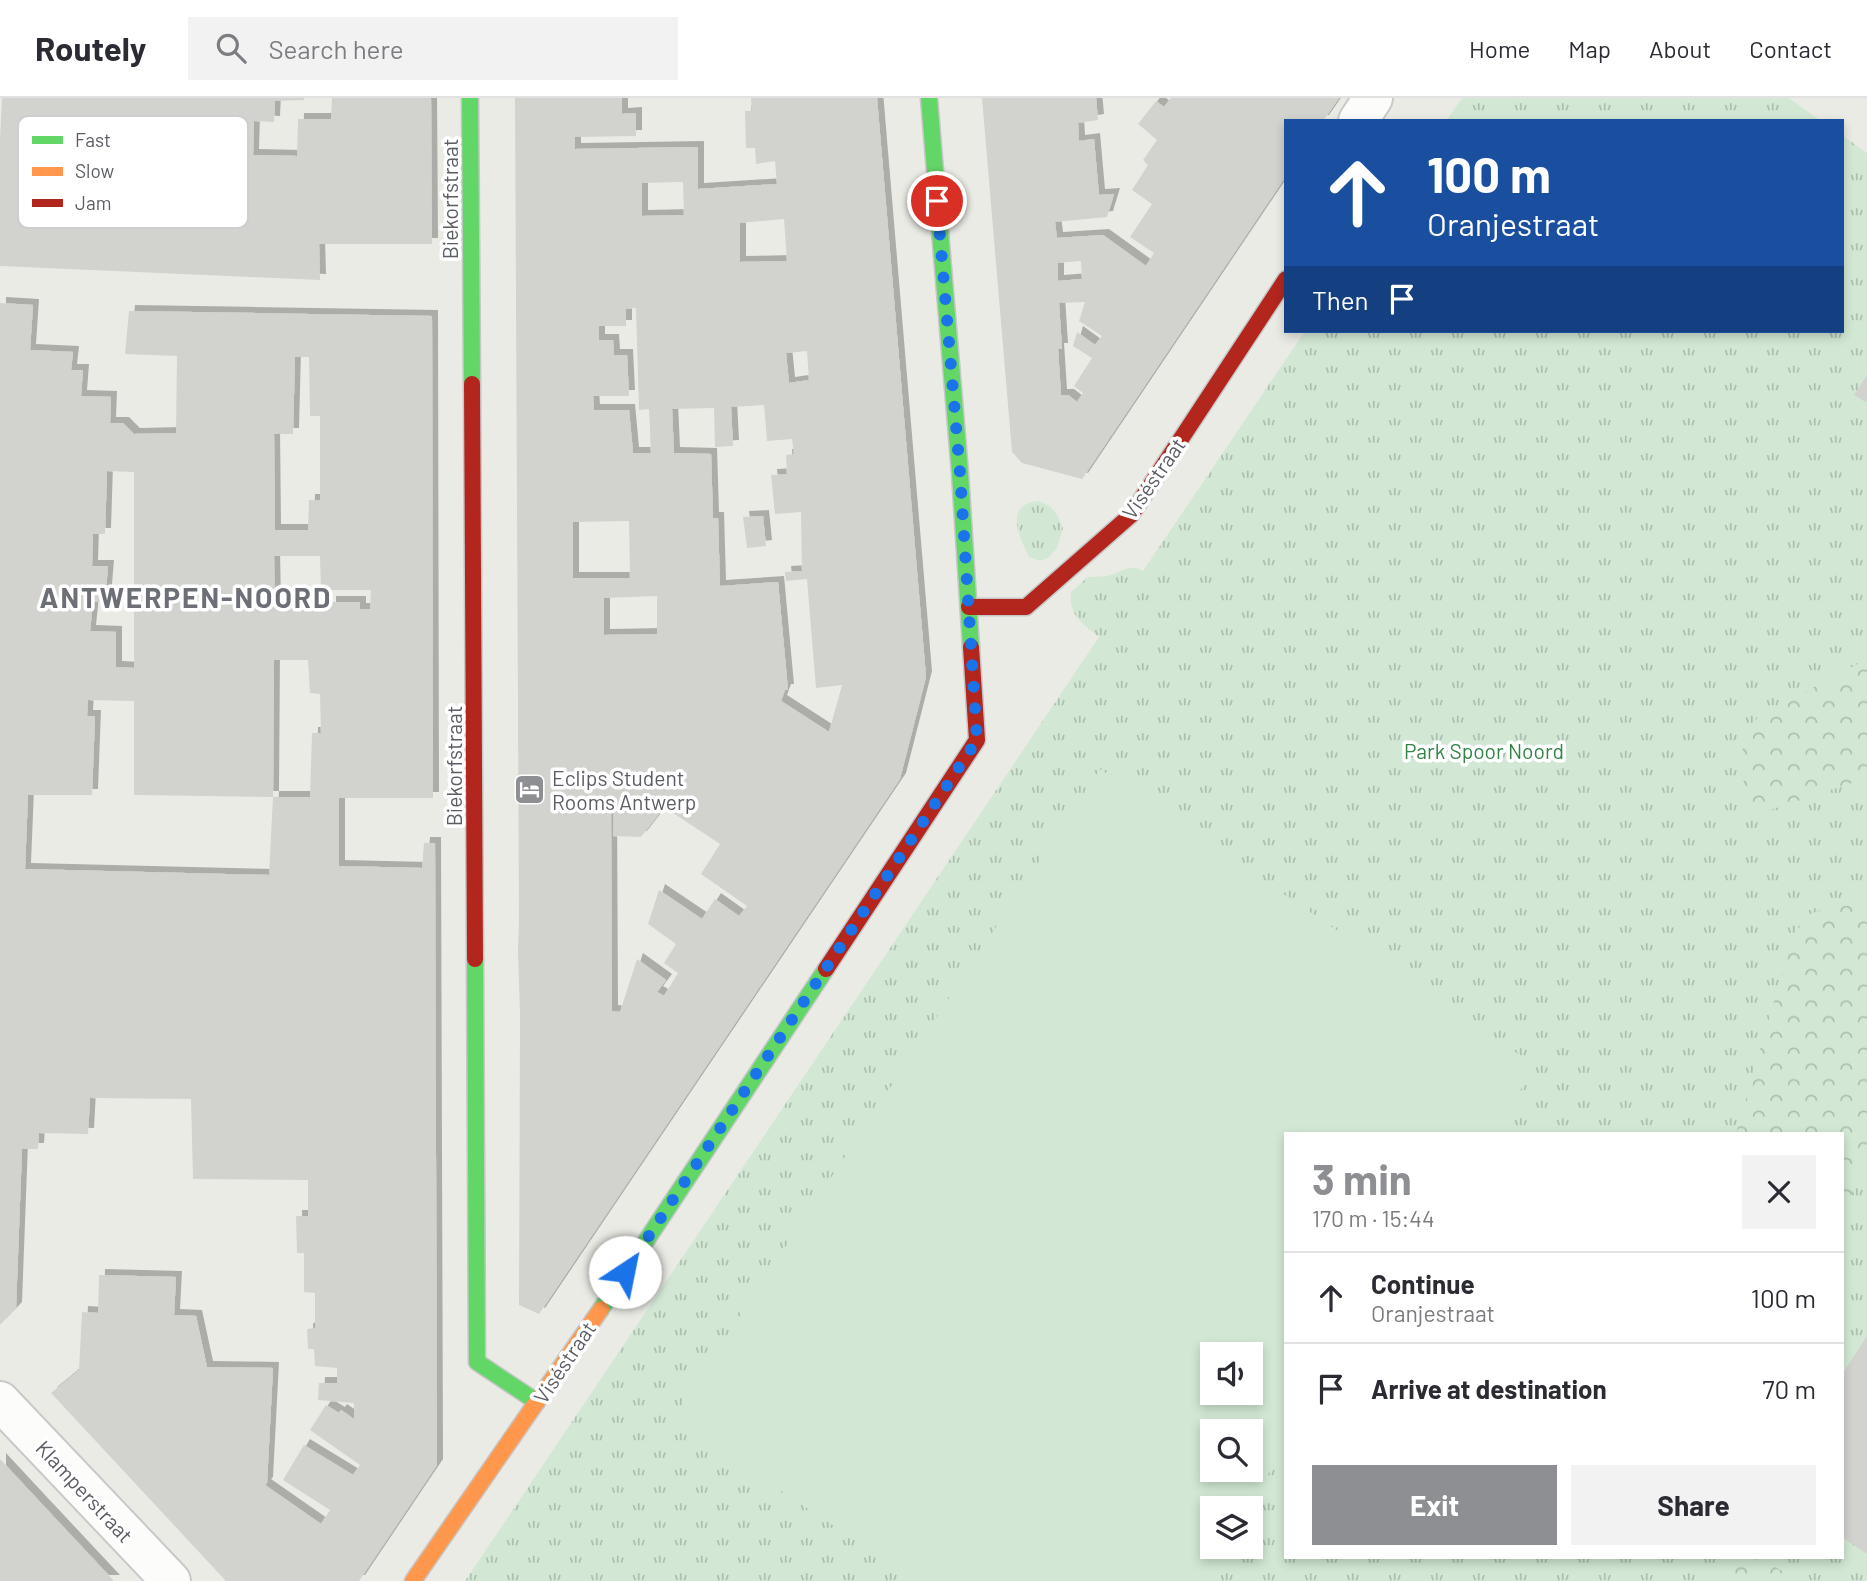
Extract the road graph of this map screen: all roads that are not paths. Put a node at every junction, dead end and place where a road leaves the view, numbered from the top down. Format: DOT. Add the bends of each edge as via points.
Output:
graph roads {
  1 [pos="470,98"];
  2 [pos="929,98"];
  3 [pos="1373,98"];
  4 [pos="1359,119"];
  5 [pos="1284,282"];
  6 [pos="969,607"];
  7 [pos="0,1401"];
  8 [pos="537,1402"];
  9 [pos="171,1581"];
  10 [pos="413,1581"];
  1 -- 8 [label="street, Biekorfstraat" via="477,1362"];
  2 -- 6 [label="street, Viséstraat"];
  3 -- 4 [label="street"];
  5 -- 6 [label="street, Viséstraat" via="1131,514 1026,607"];
  6 -- 8 [label="street, Viséstraat" via="977,740"];
  7 -- 9 [label="street, Klamperstraat"];
  8 -- 10 [label="street, Viséstraat"];
}
